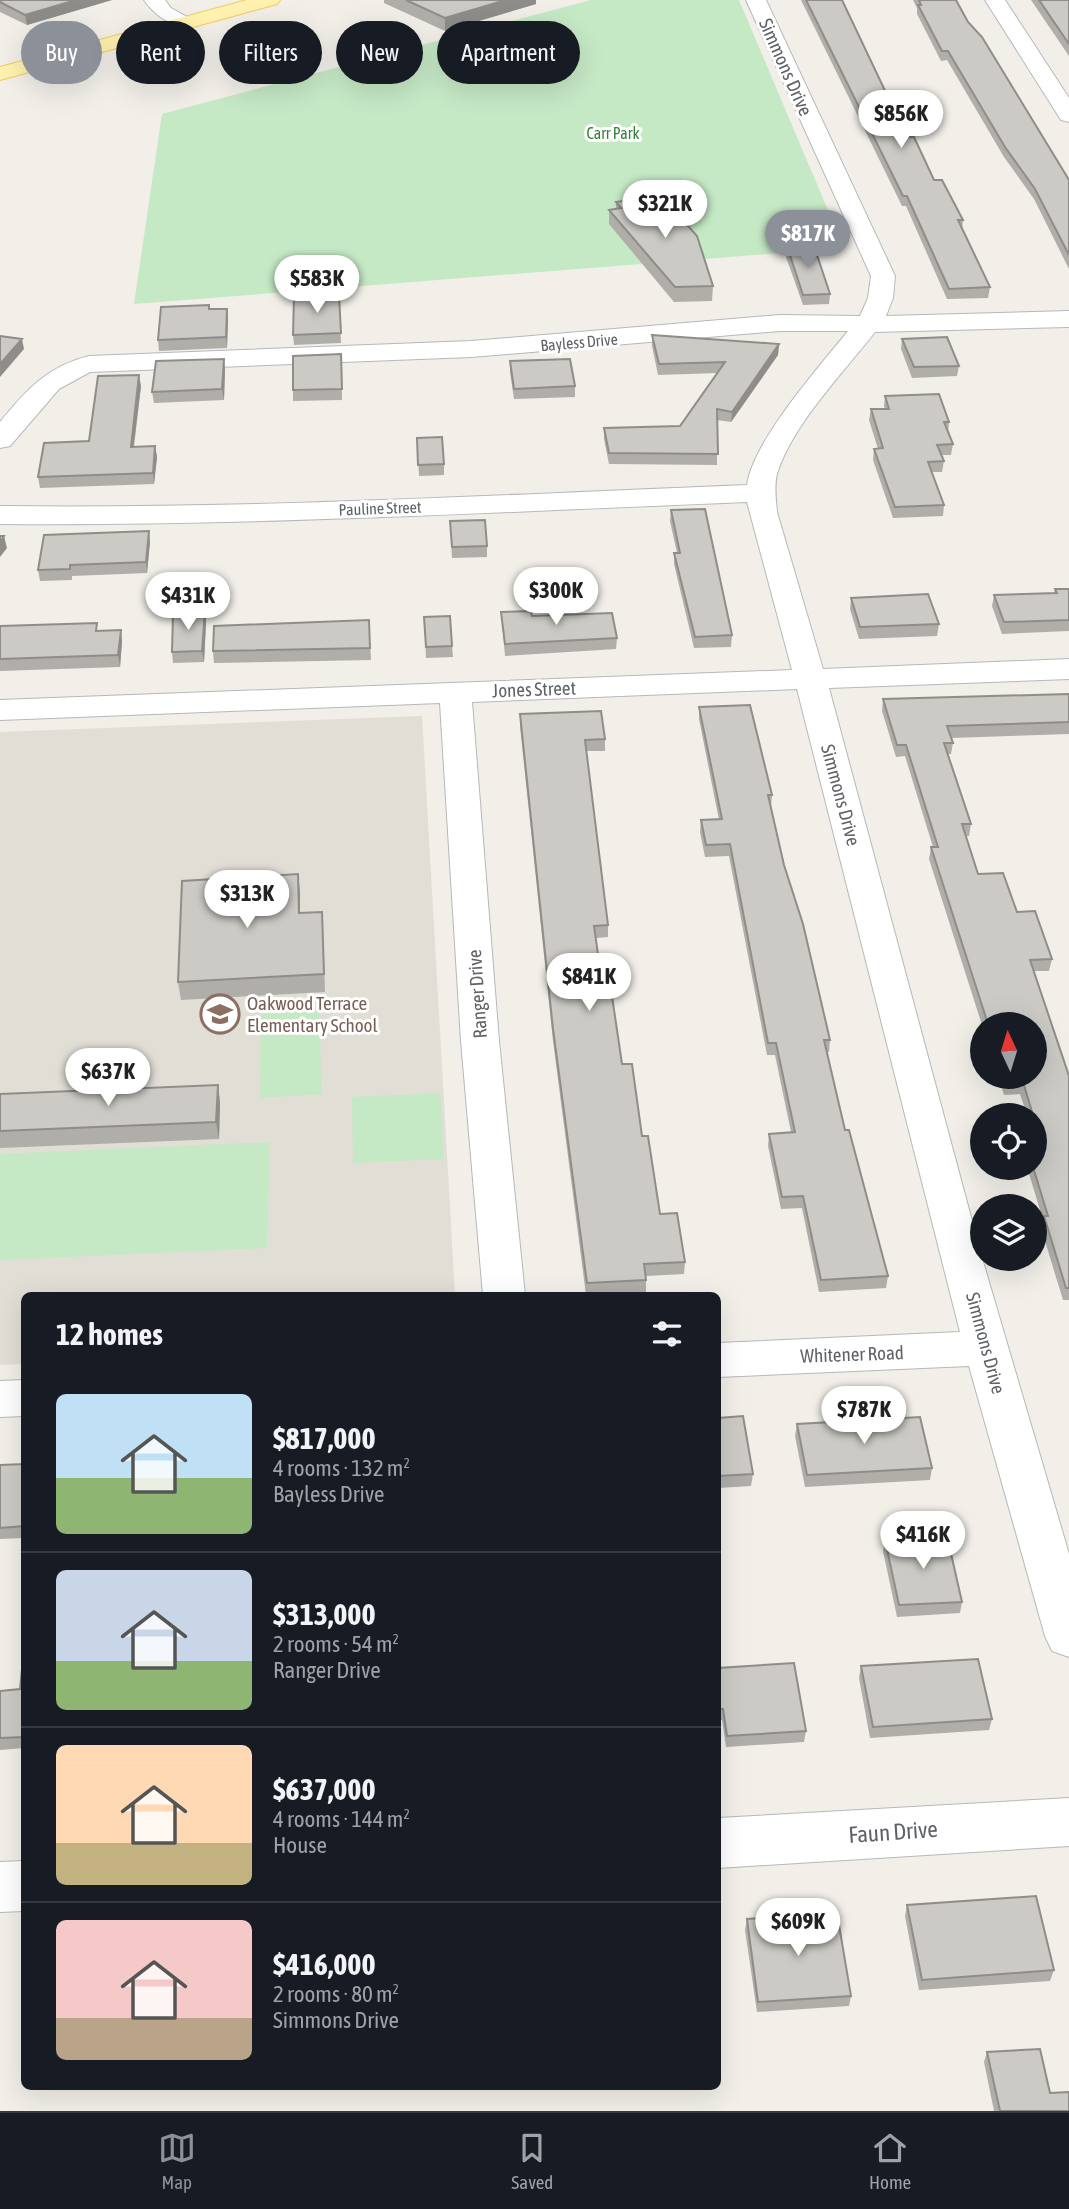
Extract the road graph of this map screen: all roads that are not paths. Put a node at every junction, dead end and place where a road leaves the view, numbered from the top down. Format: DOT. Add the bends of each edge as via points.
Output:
graph roads {
  1 [pos="210,0"];
  2 [pos="270,0"];
  3 [pos="756,0"];
  4 [pos="995,0"];
  5 [pos="159,6"];
  6 [pos="185,21"];
  7 [pos="195,21"];
  8 [pos="116,43"];
  9 [pos="0,58"];
  10 [pos="0,74"];
  11 [pos="1069,115"];
  12 [pos="1069,319"];
  13 [pos="871,324"];
  14 [pos="0,440"];
  15 [pos="760,493"];
  16 [pos="0,515"];
  17 [pos="1069,668"];
  18 [pos="810,678"];
  19 [pos="455,693"];
  20 [pos="0,710"];
  21 [pos="504,1292"];
  22 [pos="986,1348"];
  23 [pos="721,1360"];
  24 [pos="21,1398"];
  25 [pos="0,1399"];
  26 [pos="1069,1636"];
  27 [pos="1069,1822"];
  28 [pos="721,1843"];
  29 [pos="21,1886"];
  30 [pos="0,1887"];
  1 -- 5 [label="main road"];
  2 -- 7 [label="main road"];
  3 -- 13 [label="street, Simmons Drive" via="883,276 883,291"];
  4 -- 11 [label="street"];
  5 -- 6 [label="street"];
  5 -- 9 [label="main road"];
  8 -- 10 [label="main road"];
  12 -- 13 [label="street, Bayless Drive"];
  13 -- 14 [label="street, Bayless Drive" via="780,323 484,348 89,364 50,382"];
  13 -- 15 [label="street, Simmons Drive" via="852,343 771,455"];
  15 -- 16 [label="street, Pauline Street" via="371,509"];
  15 -- 18 [label="street, Simmons Drive"];
  17 -- 18 [label="street, Jones Street"];
  18 -- 19 [label="street, Jones Street"];
  18 -- 22 [label="street, Simmons Drive"];
  19 -- 20 [label="street, Jones Street"];
  19 -- 21 [label="street, Ranger Drive"];
  22 -- 23 [label="street, Whitener Road"];
  22 -- 26 [label="street, Simmons Drive"];
  24 -- 25 [label="street"];
  27 -- 28 [label="street, Faun Drive"];
  29 -- 30 [label="street"];
}
